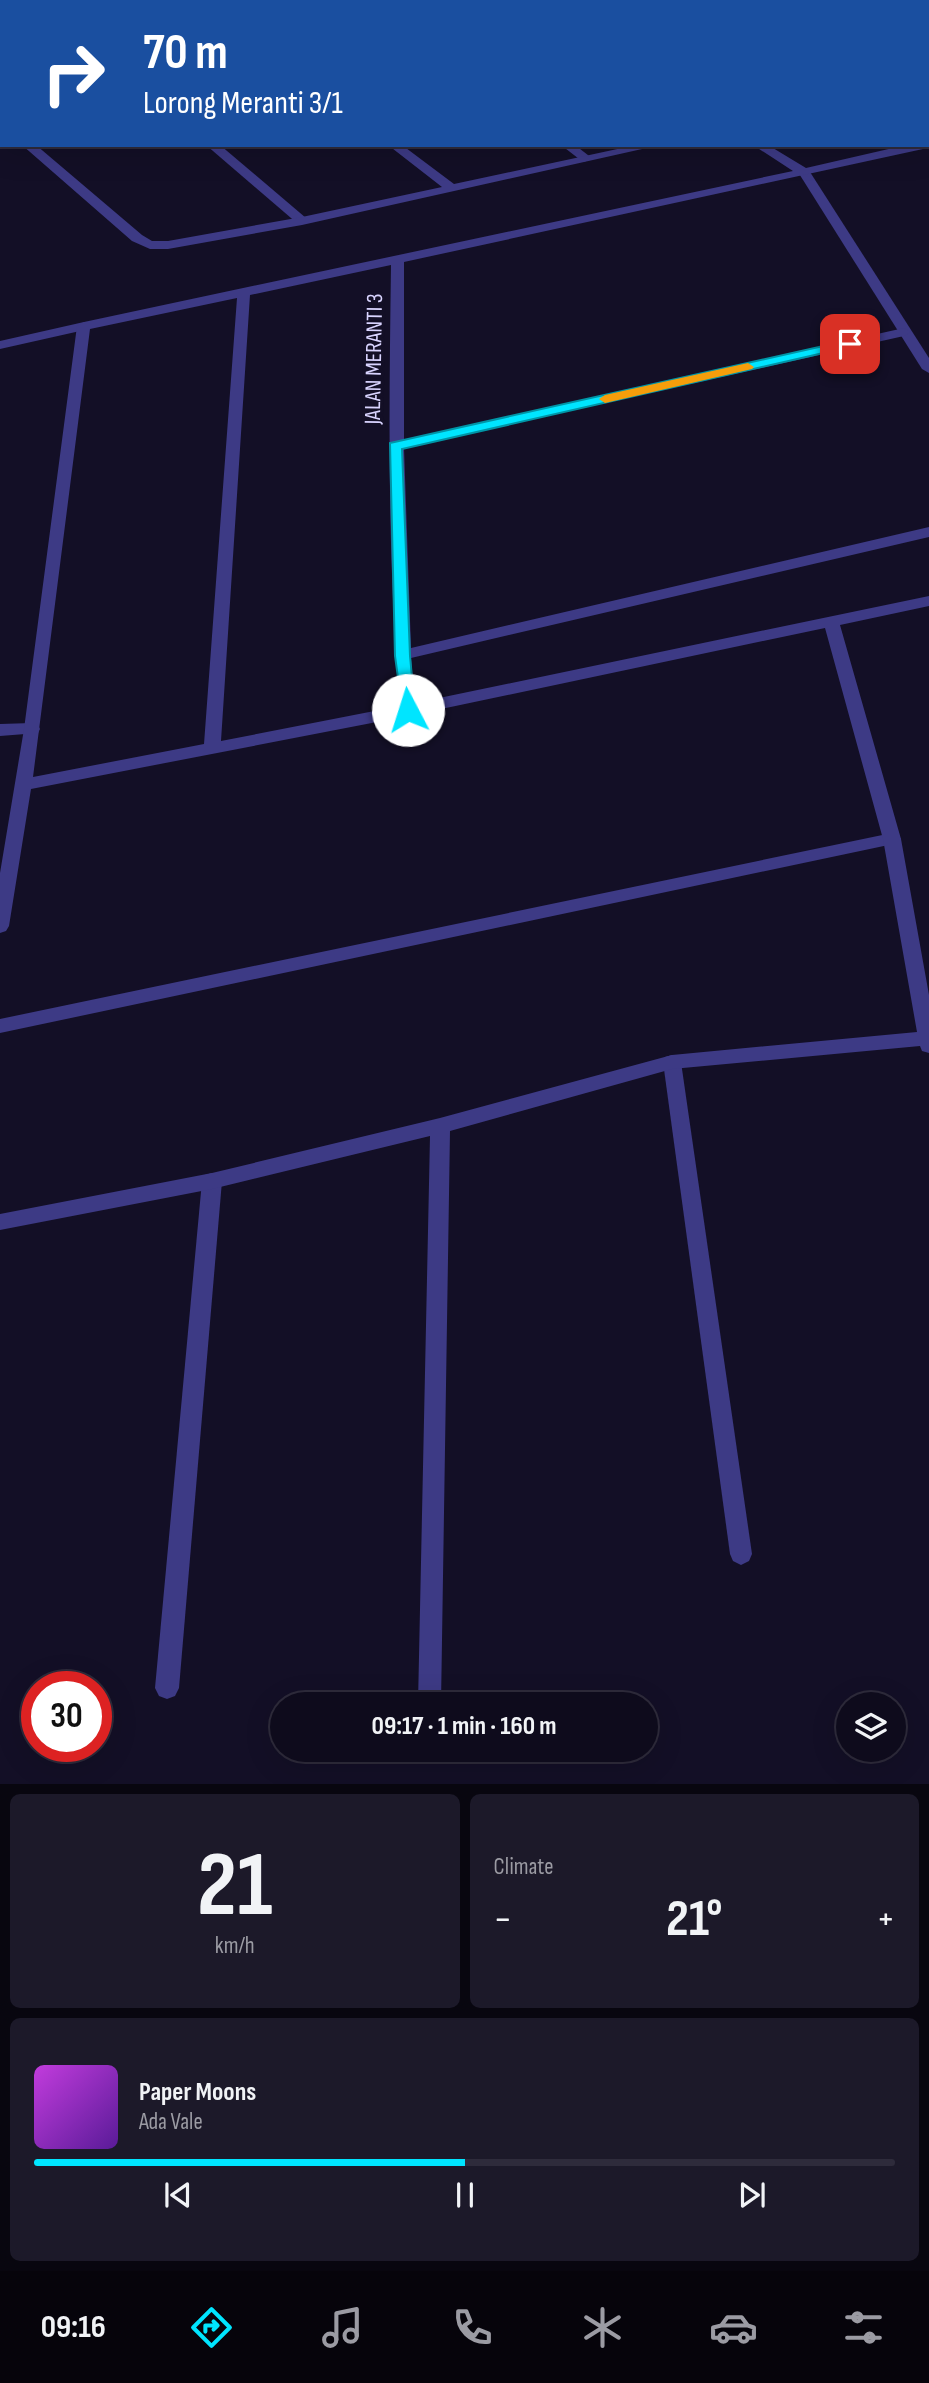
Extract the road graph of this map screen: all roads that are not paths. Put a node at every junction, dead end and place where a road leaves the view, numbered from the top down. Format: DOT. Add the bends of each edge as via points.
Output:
graph roads {
  1 [pos="30,147"];
  2 [pos="214,147"];
  3 [pos="397,147"];
  4 [pos="570,147"];
  5 [pos="644,147"];
  6 [pos="762,147"];
  7 [pos="918,147"];
  8 [pos="587,159"];
  9 [pos="804,172"];
  10 [pos="452,189"];
  11 [pos="302,221"];
  12 [pos="398,260"];
  13 [pos="244,291"];
  14 [pos="84,326"];
  15 [pos="904,332"];
  16 [pos="0,345"];
  17 [pos="929,369"];
  18 [pos="395,446"];
  19 [pos="929,532"];
  20 [pos="929,601"];
  21 [pos="831,621"];
  22 [pos="403,656"];
  23 [pos="408,710"];
  24 [pos="32,729"];
  25 [pos="0,730"];
  26 [pos="212,748"];
  27 [pos="23,785"];
  28 [pos="892,839"];
  29 [pos="0,926"];
  30 [pos="0,1026"];
  31 [pos="928,1042"];
  32 [pos="672,1062"];
  33 [pos="440,1126"];
  34 [pos="212,1181"];
  35 [pos="0,1222"];
  36 [pos="741,1554"];
  37 [pos="167,1688"];
  38 [pos="429,1692"];
  1 -- 11 [label="street" via="137,239 150,245"];
  2 -- 11 [label="street"];
  3 -- 10 [label="street"];
  4 -- 8 [label="street"];
  5 -- 8 [label="street"];
  6 -- 9 [label="street"];
  7 -- 9 [label="street"];
  8 -- 10 [label="street"];
  9 -- 12 [label="street"];
  9 -- 15 [label="street"];
  10 -- 11 [label="street"];
  12 -- 13 [label="street"];
  12 -- 18 [label="street, JALAN MERANTI 3"];
  13 -- 14 [label="street"];
  13 -- 26 [label="street"];
  14 -- 16 [label="street"];
  14 -- 24 [label="street"];
  15 -- 17 [label="street"];
  15 -- 18 [label="street"];
  18 -- 22 [label="street, JALAN MERANTI 3"];
  19 -- 22 [label="street"];
  20 -- 21 [label="street"];
  21 -- 23 [label="street"];
  21 -- 28 [label="street"];
  22 -- 23 [label="street, JALAN MERANTI 3"];
  23 -- 26 [label="street"];
  24 -- 25 [label="street"];
  24 -- 27 [label="street"];
  26 -- 27 [label="street"];
  27 -- 29 [label="street"];
  28 -- 30 [label="street"];
  28 -- 31 [label="street"];
  31 -- 32 [label="street"];
  32 -- 33 [label="street"];
  32 -- 36 [label="street"];
  33 -- 34 [label="street"];
  33 -- 38 [label="street"];
  34 -- 35 [label="street"];
  34 -- 37 [label="street"];
}
